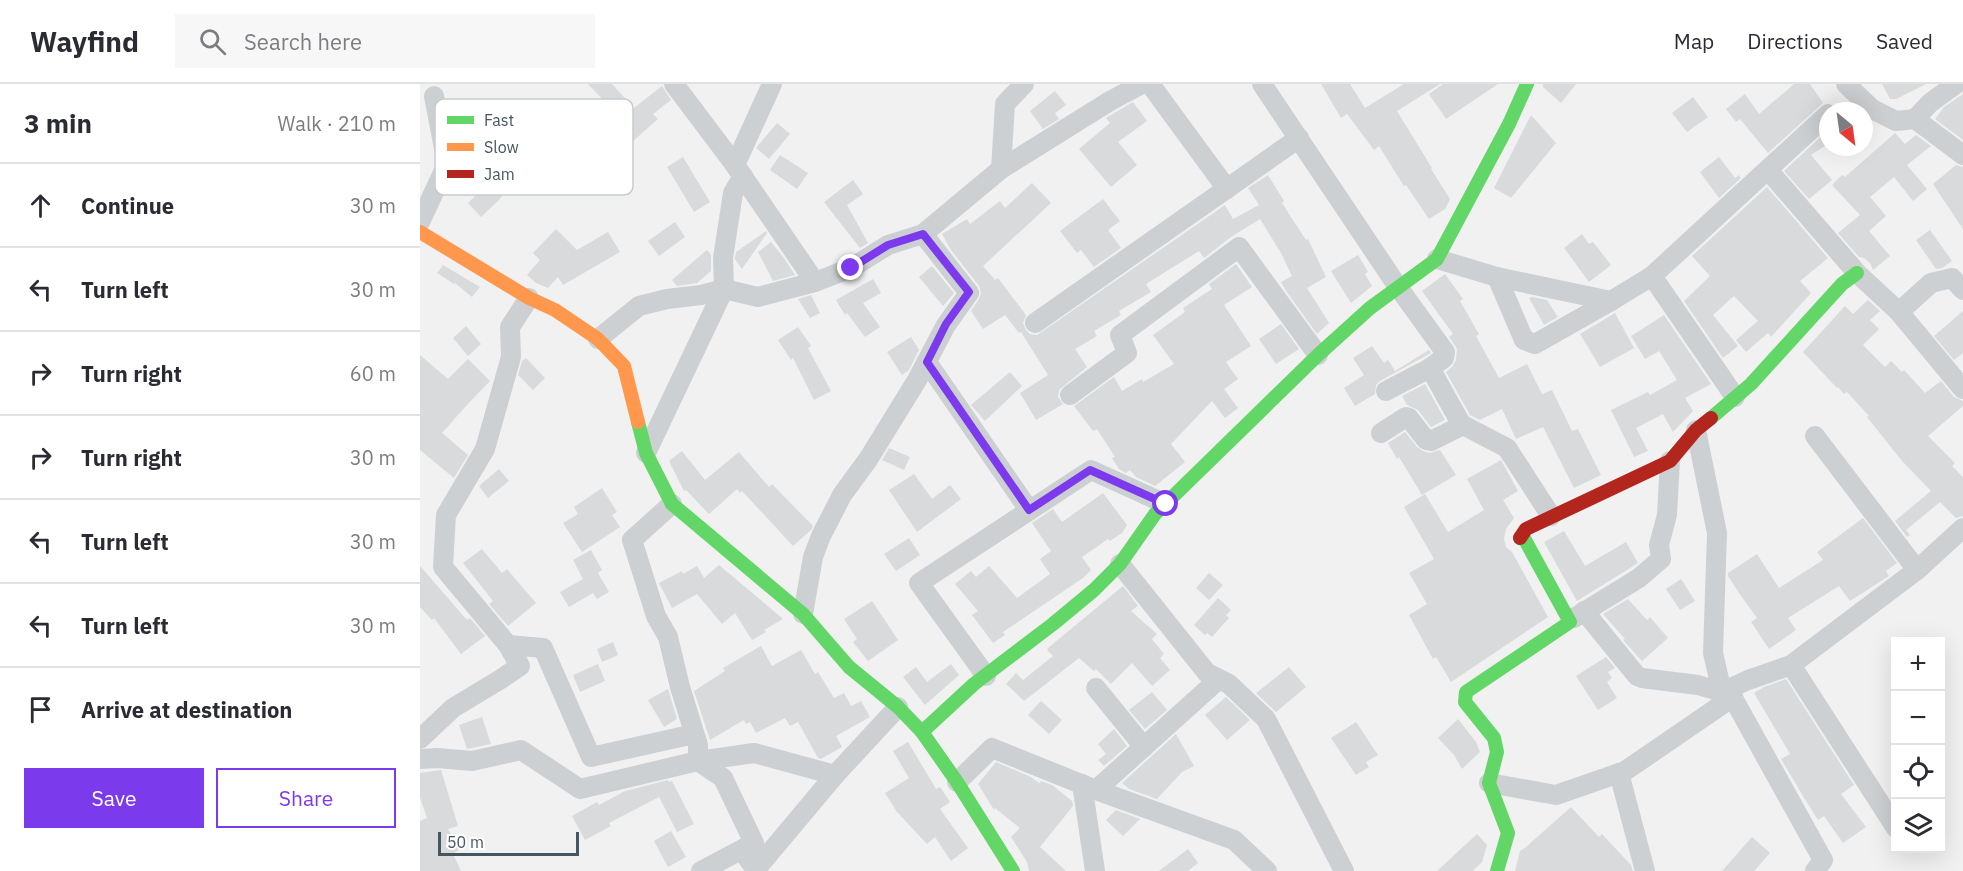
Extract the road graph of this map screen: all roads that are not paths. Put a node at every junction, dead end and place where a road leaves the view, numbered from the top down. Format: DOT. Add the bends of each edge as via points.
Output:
graph roads {
  1 [pos="674,84"];
  2 [pos="772,84"];
  3 [pos="1024,84"];
  4 [pos="1142,84"];
  5 [pos="1150,84"];
  6 [pos="1262,84"];
  7 [pos="1527,84"];
  8 [pos="1956,84"];
  9 [pos="1849,87"];
  10 [pos="434,96"];
  11 [pos="435,101"];
  12 [pos="1838,102"];
  13 [pos="1915,119"];
  14 [pos="1819,122"];
  15 [pos="1299,138"];
  16 [pos="1963,155"];
  17 [pos="1000,169"];
  18 [pos="1768,170"];
  19 [pos="739,171"];
  20 [pos="1227,189"];
  21 [pos="435,190"];
  22 [pos="420,222"];
  23 [pos="420,232"];
  24 [pos="923,234"];
  25 [pos="1437,259"];
  26 [pos="1857,273"];
  27 [pos="1652,276"];
  28 [pos="1497,277"];
  29 [pos="1959,278"];
  30 [pos="815,282"];
  31 [pos="1398,287"];
  32 [pos="724,289"];
  33 [pos="529,298"];
  34 [pos="1611,302"];
  35 [pos="1899,312"];
  36 [pos="1035,323"];
  37 [pos="598,339"];
  38 [pos="1318,355"];
  39 [pos="927,362"];
  40 [pos="1430,368"];
  41 [pos="1963,389"];
  42 [pos="1386,391"];
  43 [pos="1070,395"];
  44 [pos="1735,397"];
  45 [pos="1461,424"];
  46 [pos="1696,430"];
  47 [pos="1381,433"];
  48 [pos="1815,436"];
  49 [pos="646,453"];
  50 [pos="1670,461"];
  51 [pos="672,504"];
  52 [pos="1166,504"];
  53 [pos="1029,510"];
  54 [pos="1551,516"];
  55 [pos="1963,528"];
  56 [pos="1120,564"];
  57 [pos="1917,570"];
  58 [pos="802,614"];
  59 [pos="1577,616"];
  60 [pos="508,645"];
  61 [pos="1791,664"];
  62 [pos="986,676"];
  63 [pos="1219,679"];
  64 [pos="1096,688"];
  65 [pos="1728,692"];
  66 [pos="898,707"];
  67 [pos="922,732"];
  68 [pos="694,734"];
  69 [pos="420,739"];
  70 [pos="1144,747"];
  71 [pos="420,759"];
  72 [pos="698,761"];
  73 [pos="1619,773"];
  74 [pos="835,775"];
  75 [pos="957,782"];
  76 [pos="1489,783"];
  77 [pos="1089,787"];
  78 [pos="1891,820"];
  79 [pos="754,843"];
  80 [pos="757,869"];
  81 [pos="701,871"];
  82 [pos="1013,871"];
  83 [pos="1095,871"];
  84 [pos="1266,871"];
  85 [pos="1344,871"];
  86 [pos="1497,871"];
  87 [pos="1645,871"];
  88 [pos="1815,871"];
  1 -- 19 [label="street"];
  2 -- 19 [label="street"];
  3 -- 17 [label="street" via="1005,104"];
  4 -- 17 [label="street"];
  5 -- 20 [label="street"];
  6 -- 15 [label="street"];
  7 -- 25 [label="street"];
  8 -- 13 [label="street"];
  9 -- 12 [label="street"];
  9 -- 13 [label="street" via="1872,109 1896,120"];
  10 -- 11 [label="street"];
  13 -- 16 [label="street"];
  14 -- 18 [label="street"];
  15 -- 20 [label="street"];
  15 -- 31 [label="street"];
  17 -- 24 [label="street"];
  18 -- 26 [label="street"];
  18 -- 27 [label="street"];
  19 -- 30 [label="street"];
  19 -- 32 [label="street" via="723,258"];
  20 -- 36 [label="street"];
  21 -- 22 [label="street"];
  23 -- 33 [label="street"];
  24 -- 30 [label="street" via="888,245 851,268"];
  24 -- 39 [label="street" via="969,292 946,324"];
  25 -- 28 [label="street"];
  25 -- 31 [label="street"];
  26 -- 35 [label="street"];
  26 -- 44 [label="street"];
  27 -- 34 [label="street"];
  27 -- 44 [label="street"];
  28 -- 34 [label="street"];
  28 -- 34 [label="street" via="1524,340 1535,344"];
  29 -- 35 [label="street" via="1931,283"];
  30 -- 32 [label="street" via="758,297"];
  31 -- 38 [label="street"];
  31 -- 40 [label="street" via="1445,352 1444,358"];
  32 -- 37 [label="street" via="639,306"];
  32 -- 49 [label="street"];
  33 -- 37 [label="street"];
  33 -- 60 [label="street" via="510,327 511,357 485,449 446,515 443,567"];
  35 -- 41 [label="street"];
  37 -- 49 [label="street" via="624,366"];
  38 -- 43 [label="street" via="1239,247 1120,335 1127,353"];
  38 -- 52 [label="street"];
  39 -- 53 [label="street"];
  39 -- 58 [label="street" via="842,495 821,536"];
  40 -- 42 [label="street"];
  40 -- 45 [label="street"];
  44 -- 46 [label="street"];
  45 -- 47 [label="street" via="1431,441 1407,417"];
  45 -- 54 [label="street" via="1507,448"];
  46 -- 50 [label="street"];
  46 -- 65 [label="street" via="1717,533 1713,653"];
  48 -- 57 [label="street"];
  49 -- 51 [label="street"];
  50 -- 54 [label="street"];
  50 -- 59 [label="street" via="1667,515 1659,544 1661,560"];
  51 -- 58 [label="street"];
  51 -- 68 [label="street" via="632,540 656,616 668,637"];
  52 -- 53 [label="street" via="1090,470"];
  52 -- 56 [label="street"];
  53 -- 62 [label="street" via="919,584"];
  54 -- 59 [label="street" via="1526,529 1520,538"];
  55 -- 57 [label="street"];
  56 -- 62 [label="street" via="1053,624"];
  56 -- 63 [label="street" via="1207,673"];
  57 -- 61 [label="street"];
  58 -- 66 [label="street" via="849,667"];
  59 -- 65 [label="street" via="1637,676"];
  59 -- 76 [label="street" via="1466,692 1465,702 1496,744"];
  60 -- 68 [label="street" via="543,648 591,757"];
  60 -- 69 [label="street" via="520,666 453,708"];
  61 -- 65 [label="street"];
  61 -- 78 [label="street"];
  62 -- 67 [label="street"];
  63 -- 70 [label="street"];
  63 -- 85 [label="street" via="1266,719"];
  64 -- 70 [label="street"];
  65 -- 73 [label="street"];
  65 -- 88 [label="street" via="1823,860"];
  66 -- 67 [label="street"];
  66 -- 74 [label="street"];
  67 -- 75 [label="street"];
  68 -- 72 [label="street"];
  70 -- 77 [label="street"];
  71 -- 72 [label="street" via="472,761 521,750 580,789"];
  72 -- 74 [label="street" via="754,753"];
  72 -- 79 [label="street" via="723,778"];
  73 -- 76 [label="street" via="1556,795"];
  73 -- 87 [label="street"];
  74 -- 80 [label="street"];
  75 -- 77 [label="street" via="992,748"];
  75 -- 82 [label="street"];
  76 -- 86 [label="street" via="1508,833"];
  77 -- 83 [label="street"];
  77 -- 84 [label="street" via="1234,840"];
  79 -- 80 [label="street" via="742,852"];
  79 -- 81 [label="street"];
}
